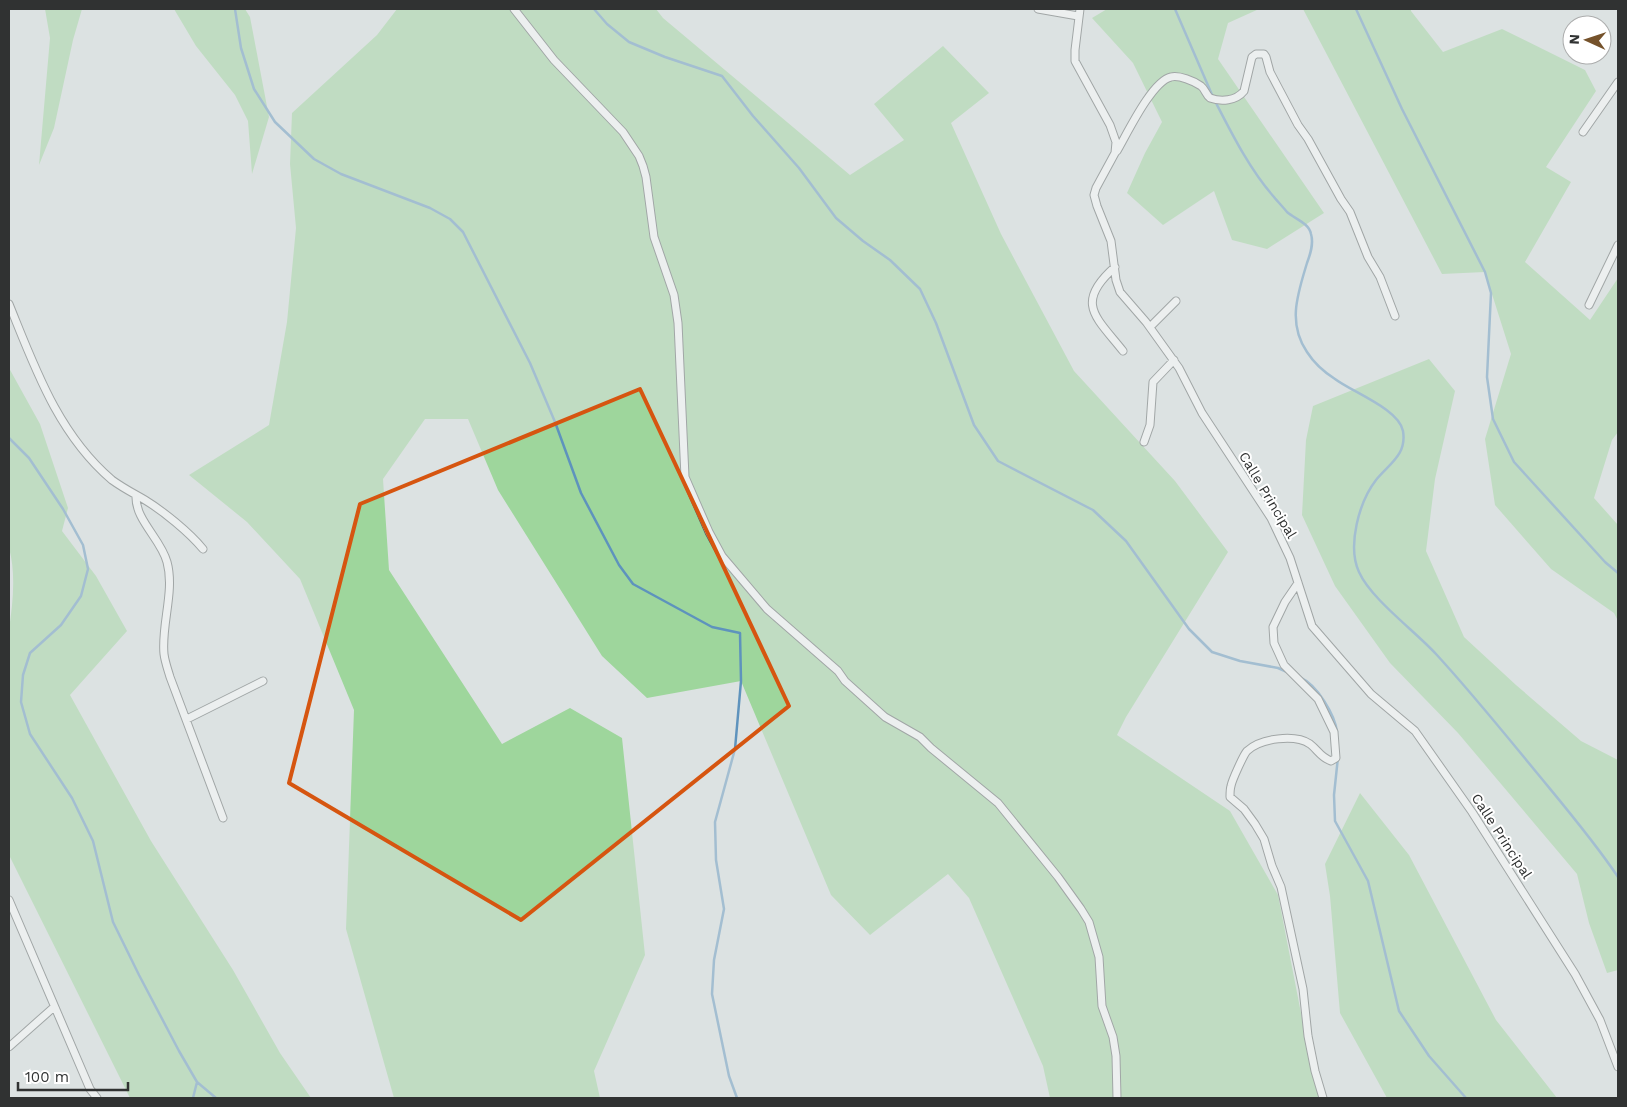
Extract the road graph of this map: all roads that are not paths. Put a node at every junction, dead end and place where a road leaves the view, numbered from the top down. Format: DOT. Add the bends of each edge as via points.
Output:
graph roads {
  1 [pos="514,9"];
  2 [pos="1038,9"];
  3 [pos="1079,12"];
  4 [pos="1618,82"];
  5 [pos="1584,132"];
  6 [pos="1115,154"];
  7 [pos="1618,245"];
  8 [pos="1115,267"];
  9 [pos="1176,301"];
  10 [pos="9,304"];
  11 [pos="1589,305"];
  12 [pos="1395,316"];
  13 [pos="1150,327"];
  14 [pos="1123,351"];
  15 [pos="1174,360"];
  16 [pos="1144,442"];
  17 [pos="136,496"];
  18 [pos="203,549"];
  19 [pos="1298,584"];
  20 [pos="263,682"];
  21 [pos="187,719"];
  22 [pos="223,818"];
  23 [pos="9,901"];
  24 [pos="54,1007"];
  25 [pos="9,1047"];
  26 [pos="1618,1067"];
  27 [pos="97,1098"];
  28 [pos="1117,1098"];
  29 [pos="1323,1098"];
  1 -- 28 [label="street" via="554,60 623,132 643,166 654,237 674,296 678,323 685,477 722,556 767,609 885,717 920,737 998,804 1058,877 1089,922 1100,957 1100,996 1113,1037"];
  2 -- 3 [label="street"];
  3 -- 6 [label="street" via="1075,61 1115,135"];
  4 -- 5 [label="street"];
  6 -- 8 [label="street, Calle Principal" via="1094,195 1111,241"];
  6 -- 12 [label="street, Calle Principal" via="1146,100 1163,81 1173,76 1180,77 1201,86 1210,98 1234,98 1244,91 1252,57 1264,54 1294,117 1350,212"];
  7 -- 11 [label="street"];
  8 -- 13 [label="street, Calle Principal" via="1120,292"];
  8 -- 14 [label="street" via="1094,290 1092,306 1096,317"];
  9 -- 13 [label="street"];
  10 -- 17 [label="street" via="47,395 65,426 110,478"];
  13 -- 15 [label="street, Calle Principal"];
  15 -- 16 [label="street" via="1153,382 1150,425"];
  15 -- 19 [label="street, Calle Principal" via="1198,407 1271,518"];
  17 -- 18 [label="street" via="190,534"];
  17 -- 21 [label="street" via="142,518 167,564 164,654"];
  19 -- 26 [label="street, Calle Principal" via="1312,626 1371,694 1415,731 1472,812 1575,974 1600,1020"];
  19 -- 29 [label="street" via="1273,628 1274,643 1284,665 1318,699 1334,732 1336,758 1331,761 1311,744 1297,739 1276,738 1262,743 1247,751 1231,785 1230,798 1244,809 1264,839 1281,887 1303,989 1308,1036"];
  20 -- 21 [label="street"];
  21 -- 22 [label="street"];
  23 -- 24 [label="street"];
  24 -- 25 [label="street"];
  24 -- 27 [label="street"];
}
